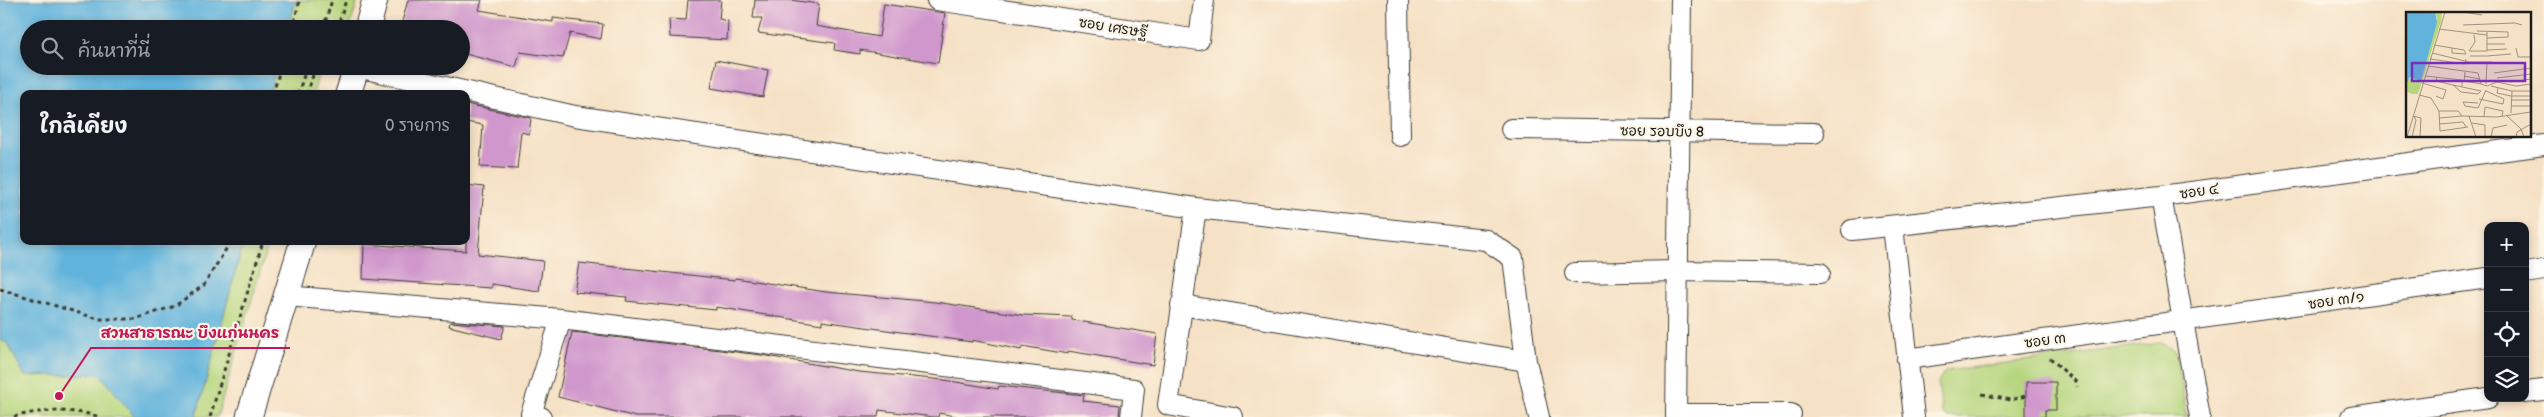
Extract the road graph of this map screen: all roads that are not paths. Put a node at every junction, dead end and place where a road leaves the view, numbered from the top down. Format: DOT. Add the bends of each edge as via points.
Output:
graph roads {
  1 [pos="375,0"];
  2 [pos="937,0"];
  3 [pos="1204,0"];
  4 [pos="1398,0"];
  5 [pos="1681,0"];
  6 [pos="369,20"];
  7 [pos="354,75"];
  8 [pos="393,75"];
  9 [pos="349,90"];
  10 [pos="459,90"];
  11 [pos="470,92"];
  12 [pos="1511,129"];
  13 [pos="1679,131"];
  14 [pos="1814,133"];
  15 [pos="1400,136"];
  16 [pos="2544,145"];
  17 [pos="2161,196"];
  18 [pos="1196,208"];
  19 [pos="1893,226"];
  20 [pos="1852,230"];
  21 [pos="302,245"];
  22 [pos="2544,270"];
  23 [pos="1678,271"];
  24 [pos="2529,272"];
  25 [pos="1575,274"];
  26 [pos="1820,274"];
  27 [pos="2484,279"];
  28 [pos="286,296"];
  29 [pos="1180,305"];
  30 [pos="561,319"];
  31 [pos="2184,321"];
  32 [pos="1906,359"];
  33 [pos="1526,361"];
  34 [pos="2544,390"];
  35 [pos="2529,392"];
  36 [pos="2484,399"];
  37 [pos="1792,414"];
  38 [pos="1676,415"];
  39 [pos="249,417"];
  40 [pos="541,417"];
  41 [pos="1130,417"];
  42 [pos="1233,417"];
  43 [pos="1539,417"];
  44 [pos="1914,417"];
  45 [pos="2200,417"];
  46 [pos="2351,417"];
  1 -- 6 [label="street"];
  2 -- 3 [label="street, ซอย เศรษฐี" via="1200,40"];
  4 -- 15 [label="street"];
  5 -- 13 [label="street"];
  7 -- 9 [label="street"];
  8 -- 10 [label="street"];
  11 -- 18 [label="street" via="575,116"];
  12 -- 13 [label="street, ซอย รอบบึง 8"];
  13 -- 14 [label="street, ซอย รอบบึง 8"];
  13 -- 23 [label="street"];
  16 -- 17 [label="street, ซอย ๔"];
  17 -- 19 [label="street, ซอย ๔"];
  17 -- 31 [label="street"];
  18 -- 29 [label="street"];
  18 -- 33 [label="street" via="1486,240 1513,258"];
  19 -- 20 [label="street, ซอย ๔"];
  19 -- 32 [label="street"];
  21 -- 28 [label="street"];
  22 -- 24 [label="street"];
  23 -- 25 [label="street"];
  23 -- 26 [label="street"];
  23 -- 38 [label="street"];
  27 -- 31 [label="street, ซอย ๓/๑"];
  28 -- 30 [label="street"];
  28 -- 39 [label="street"];
  29 -- 33 [label="street"];
  29 -- 42 [label="street" via="1168,406"];
  30 -- 40 [label="street" via="531,414"];
  30 -- 41 [label="street" via="1134,389"];
  31 -- 32 [label="street, ซอย ๓"];
  31 -- 45 [label="street"];
  32 -- 44 [label="street"];
  33 -- 43 [label="street"];
  34 -- 35 [label="street"];
  36 -- 46 [label="street"];
  37 -- 38 [label="street"];
}
